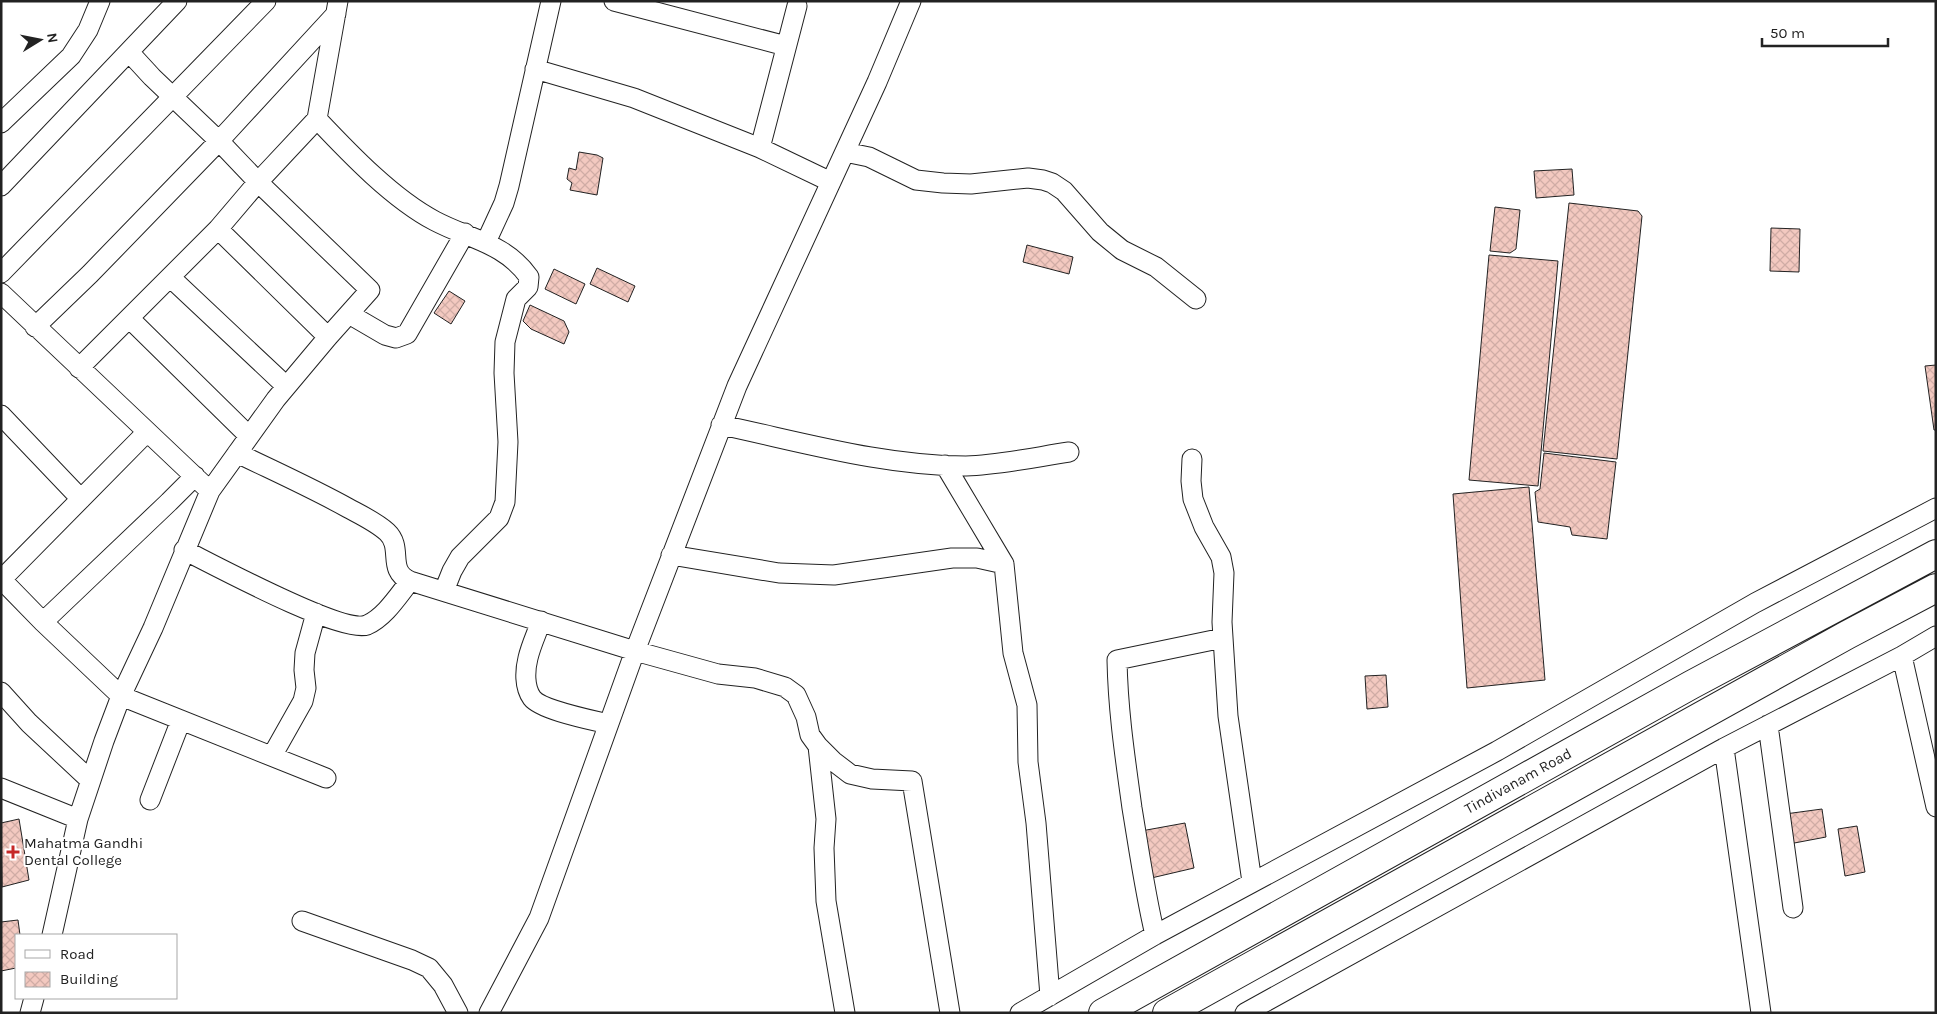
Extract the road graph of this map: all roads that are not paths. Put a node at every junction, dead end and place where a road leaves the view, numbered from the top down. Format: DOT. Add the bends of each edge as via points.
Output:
graph roads {
  1 [pos="100,1"];
  2 [pos="177,1"];
  3 [pos="266,1"];
  4 [pos="551,1"];
  5 [pos="614,1"];
  6 [pos="911,1"];
  7 [pos="797,6"];
  8 [pos="337,8"];
  9 [pos="786,46"];
  10 [pos="129,52"];
  11 [pos="535,69"];
  12 [pos="173,98"];
  13 [pos="317,119"];
  14 [pos="2,122"];
  15 [pos="219,141"];
  16 [pos="760,148"];
  17 [pos="845,152"];
  18 [pos="258,182"];
  19 [pos="831,182"];
  20 [pos="1,186"];
  21 [pos="218,229"];
  22 [pos="465,233"];
  23 [pos="486,242"];
  24 [pos="1,273"];
  25 [pos="170,277"];
  26 [pos="1,293"];
  27 [pos="1196,299"];
  28 [pos="349,314"];
  29 [pos="129,318"];
  30 [pos="36,327"];
  31 [pos="328,337"];
  32 [pos="80,368"];
  33 [pos="286,386"];
  34 [pos="1,415"];
  35 [pos="721,425"];
  36 [pos="147,432"];
  37 [pos="249,436"];
  38 [pos="1069,452"];
  39 [pos="237,453"];
  40 [pos="1192,459"];
  41 [pos="945,465"];
  42 [pos="195,476"];
  43 [pos="210,491"];
  44 [pos="81,499"];
  45 [pos="1936,508"];
  46 [pos="184,550"];
  47 [pos="1936,554"];
  48 [pos="671,555"];
  49 [pos="1004,564"];
  50 [pos="1,579"];
  51 [pos="410,581"];
  52 [pos="1936,588"];
  53 [pos="444,591"];
  54 [pos="316,613"];
  55 [pos="541,621"];
  56 [pos="43,622"];
  57 [pos="1936,636"];
  58 [pos="1222,638"];
  59 [pos="635,651"];
  60 [pos="1902,656"];
  61 [pos="1,692"];
  62 [pos="121,696"];
  63 [pos="181,720"];
  64 [pos="608,724"];
  65 [pos="1768,725"];
  66 [pos="818,746"];
  67 [pos="1724,748"];
  68 [pos="272,756"];
  69 [pos="326,778"];
  70 [pos="90,780"];
  71 [pos="1,788"];
  72 [pos="150,800"];
  73 [pos="1936,807"];
  74 [pos="78,819"];
  75 [pos="1252,882"];
  76 [pos="1793,908"];
  77 [pos="302,921"];
  78 [pos="52,934"];
  79 [pos="1155,935"];
  80 [pos="1050,996"];
  81 [pos="34,999"];
  82 [pos="30,1013"];
  83 [pos="458,1013"];
  84 [pos="489,1013"];
  85 [pos="845,1013"];
  86 [pos="950,1013"];
  87 [pos="1020,1013"];
  88 [pos="1103,1013"];
  89 [pos="1167,1013"];
  90 [pos="1245,1013"];
  91 [pos="1761,1013"];
  1 -- 14 [label="street" via="85,37 71,56"];
  2 -- 10 [label="street"];
  3 -- 12 [label="street"];
  4 -- 11 [label="street"];
  5 -- 9 [label="street"];
  6 -- 17 [label="street"];
  7 -- 9 [label="street"];
  8 -- 13 [label="street"];
  8 -- 15 [label="street"];
  9 -- 16 [label="street"];
  10 -- 12 [label="street"];
  10 -- 20 [label="street"];
  11 -- 16 [label="street" via="634,98"];
  11 -- 23 [label="street" via="509,186"];
  12 -- 15 [label="street"];
  12 -- 24 [label="street"];
  13 -- 18 [label="street"];
  13 -- 22 [label="street" via="346,150 404,200 435,221"];
  15 -- 18 [label="street"];
  15 -- 30 [label="street"];
  16 -- 19 [label="street"];
  17 -- 19 [label="street"];
  17 -- 27 [label="street" via="869,157 916,180 971,184 1028,178 1052,183 1064,191 1100,232 1122,250 1156,267"];
  18 -- 21 [label="street"];
  18 -- 28 [label="street" via="370,290"];
  19 -- 35 [label="street"];
  21 -- 25 [label="street"];
  21 -- 31 [label="street"];
  22 -- 23 [label="street"];
  22 -- 28 [label="street" via="407,334 396,338 385,335"];
  23 -- 53 [label="street" via="510,257 529,277 528,287 516,299 505,342 508,442 505,502 499,518 460,557"];
  25 -- 29 [label="street"];
  25 -- 33 [label="street"];
  26 -- 30 [label="street"];
  28 -- 31 [label="street"];
  29 -- 32 [label="street"];
  29 -- 37 [label="street"];
  30 -- 32 [label="street"];
  31 -- 33 [label="street"];
  32 -- 36 [label="street"];
  33 -- 37 [label="street"];
  34 -- 44 [label="street"];
  35 -- 41 [label="street" via="860,455"];
  35 -- 48 [label="street"];
  36 -- 42 [label="street"];
  36 -- 44 [label="street"];
  37 -- 39 [label="street"];
  38 -- 41 [label="street" via="968,466"];
  39 -- 43 [label="street"];
  39 -- 51 [label="street" via="322,494 387,532 394,541 398,572"];
  40 -- 58 [label="street" via="1193,499 1221,557 1224,573"];
  41 -- 49 [label="street"];
  42 -- 43 [label="street"];
  42 -- 56 [label="street"];
  43 -- 46 [label="street"];
  44 -- 50 [label="street"];
  45 -- 75 [label="street" via="1755,603 1497,751"];
  46 -- 54 [label="street"];
  46 -- 62 [label="street"];
  47 -- 88 [label="highway, Tindivanam Road" via="1691,685"];
  48 -- 49 [label="street" via="779,573 834,575 952,558 977,558"];
  48 -- 59 [label="street"];
  49 -- 80 [label="street" via="1013,653 1027,705 1028,762"];
  50 -- 56 [label="street"];
  51 -- 53 [label="street"];
  51 -- 54 [label="street" via="384,613 366,625 344,624"];
  52 -- 89 [label="highway"];
  53 -- 55 [label="street"];
  54 -- 68 [label="street" via="305,653 303,701"];
  55 -- 59 [label="street"];
  55 -- 64 [label="street" via="525,677 533,699 544,706"];
  56 -- 62 [label="street"];
  57 -- 60 [label="street"];
  58 -- 75 [label="street" via="1228,716"];
  58 -- 79 [label="street" via="1117,660 1122,737"];
  59 -- 64 [label="street"];
  59 -- 66 [label="street" via="718,674 755,678 785,687 796,695 810,735"];
  60 -- 65 [label="street"];
  60 -- 73 [label="street"];
  61 -- 70 [label="street"];
  62 -- 63 [label="street"];
  62 -- 70 [label="street"];
  63 -- 68 [label="street"];
  63 -- 72 [label="street"];
  64 -- 84 [label="street" via="539,918"];
  65 -- 67 [label="street"];
  65 -- 76 [label="street"];
  66 -- 85 [label="street" via="826,819 826,901"];
  66 -- 86 [label="street" via="850,774 912,782"];
  67 -- 90 [label="street"];
  67 -- 91 [label="street"];
  68 -- 69 [label="street"];
  70 -- 74 [label="street"];
  71 -- 74 [label="street"];
  74 -- 78 [label="street"];
  75 -- 79 [label="street"];
  77 -- 83 [label="street" via="429,968 443,985"];
  79 -- 80 [label="street"];
  80 -- 87 [label="street"];
  81 -- 82 [label="street"];
}
